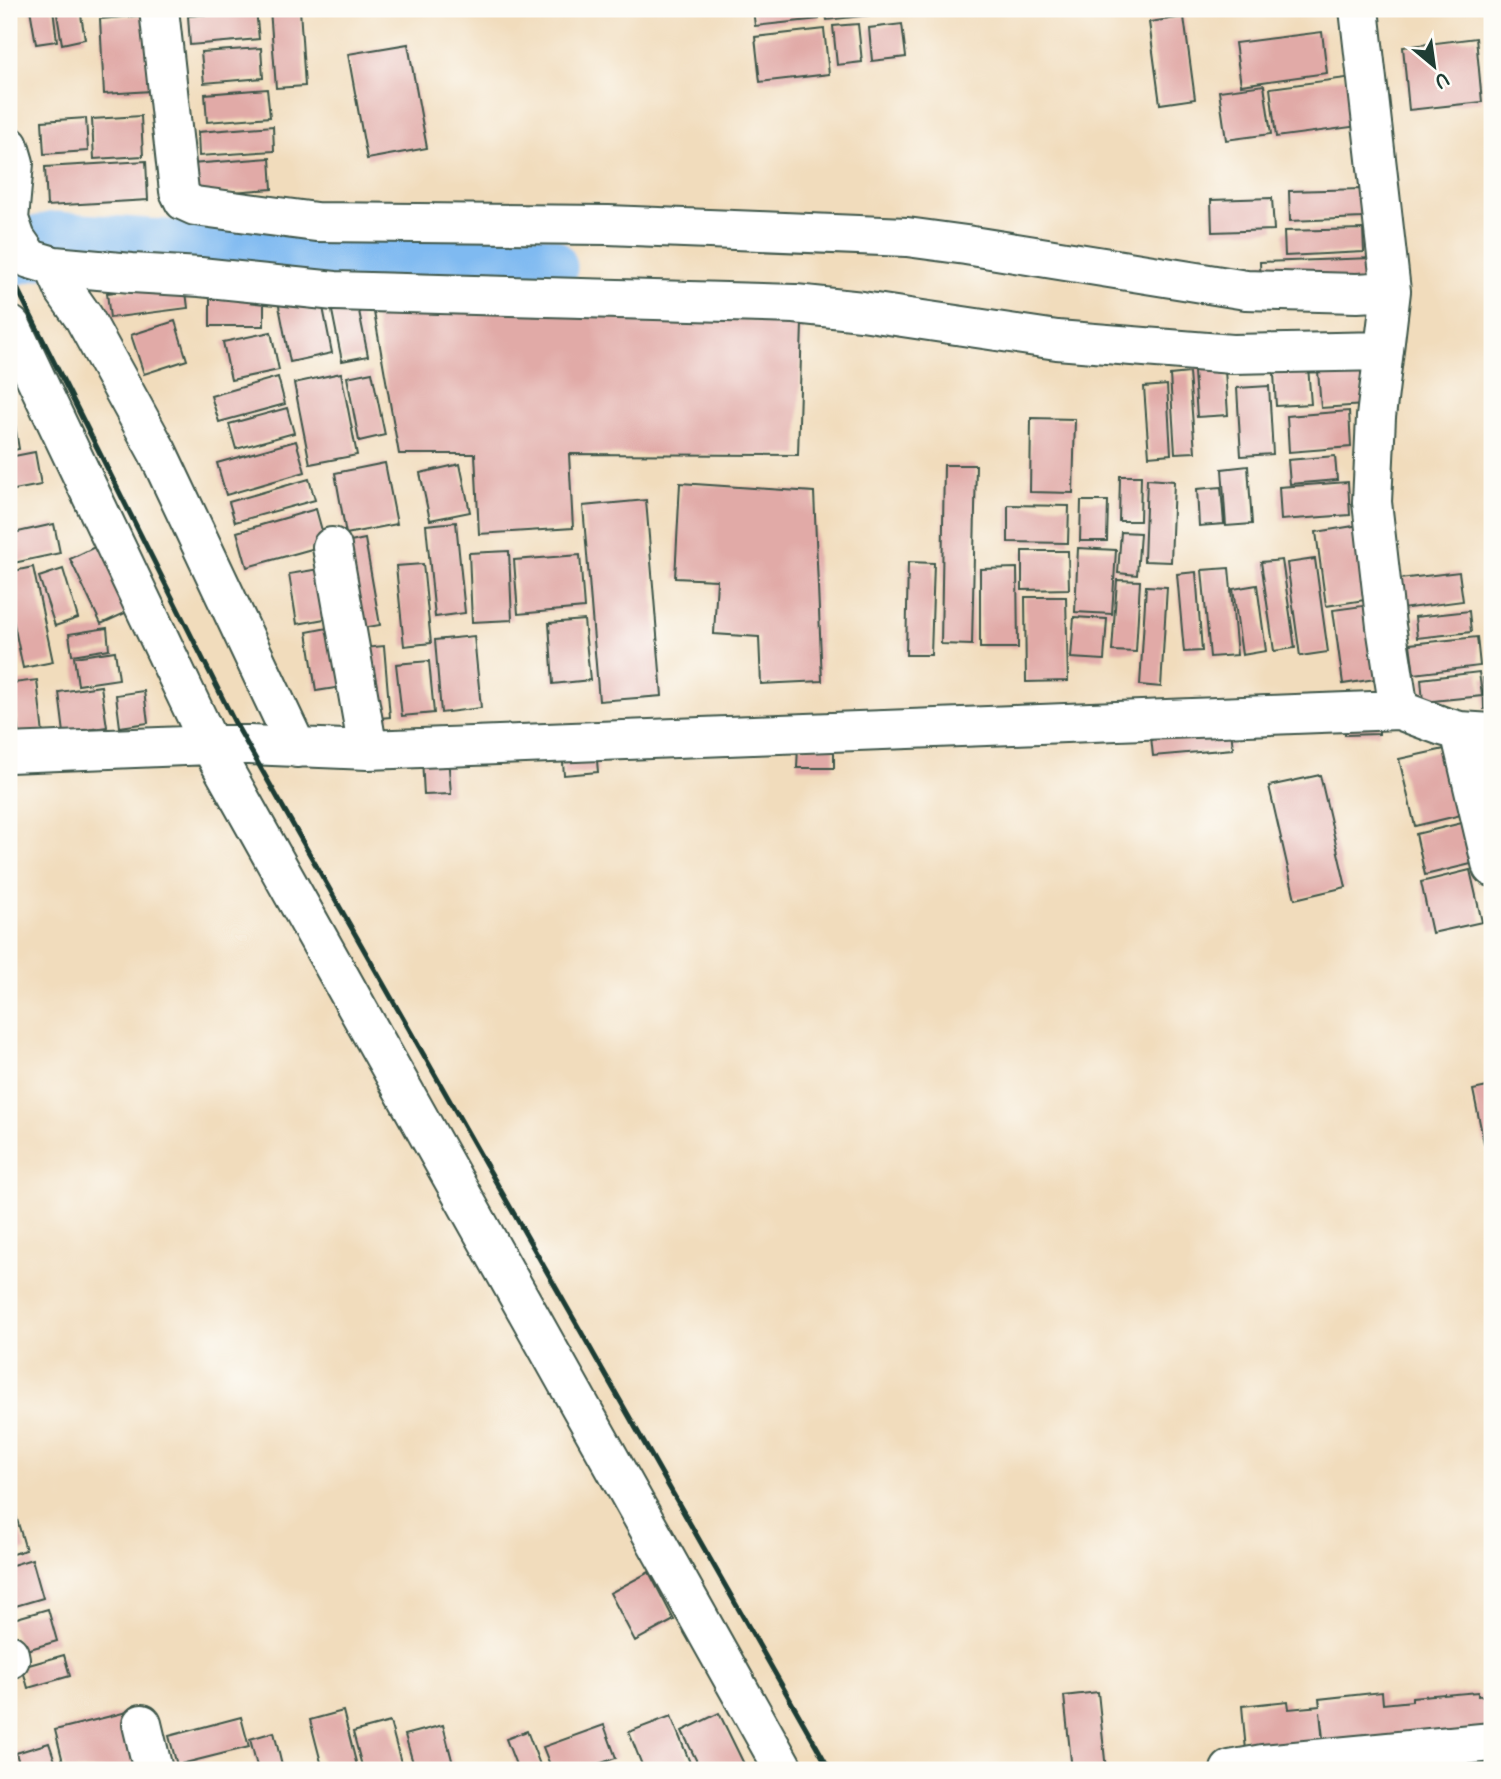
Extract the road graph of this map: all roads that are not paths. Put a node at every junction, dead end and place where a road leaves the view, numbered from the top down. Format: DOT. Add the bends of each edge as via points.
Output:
graph roads {
  1 [pos="159,9"];
  2 [pos="1359,9"];
  3 [pos="9,146"];
  4 [pos="33,255"];
  5 [pos="1390,295"];
  6 [pos="11,326"];
  7 [pos="1385,346"];
  8 [pos="332,547"];
  9 [pos="1399,710"];
  10 [pos="1476,732"];
  11 [pos="210,745"];
  12 [pos="297,748"];
  13 [pos="368,750"];
  14 [pos="9,754"];
  15 [pos="1492,867"];
  16 [pos="142,1724"];
  17 [pos="1492,1742"];
  18 [pos="153,1770"];
  19 [pos="784,1770"];
  20 [pos="1230,1770"];
  1 -- 5 [label="street" via="180,191 184,201 195,206 316,222 608,225 907,237 1246,290"];
  2 -- 5 [label="street"];
  3 -- 4 [label="street" via="14,163 9,219"];
  4 -- 7 [label="street" via="132,273 335,291 795,304 1057,340 1232,354"];
  4 -- 12 [label="street" via="84,318 157,451"];
  5 -- 7 [label="street"];
  6 -- 11 [label="street"];
  7 -- 9 [label="street" via="1372,502"];
  8 -- 13 [label="street"];
  9 -- 10 [label="street" via="1442,726"];
  9 -- 13 [label="street"];
  10 -- 15 [label="street"];
  11 -- 12 [label="street"];
  11 -- 14 [label="street"];
  11 -- 19 [label="street"];
  12 -- 13 [label="street"];
  16 -- 18 [label="street"];
  17 -- 20 [label="street"];
}
